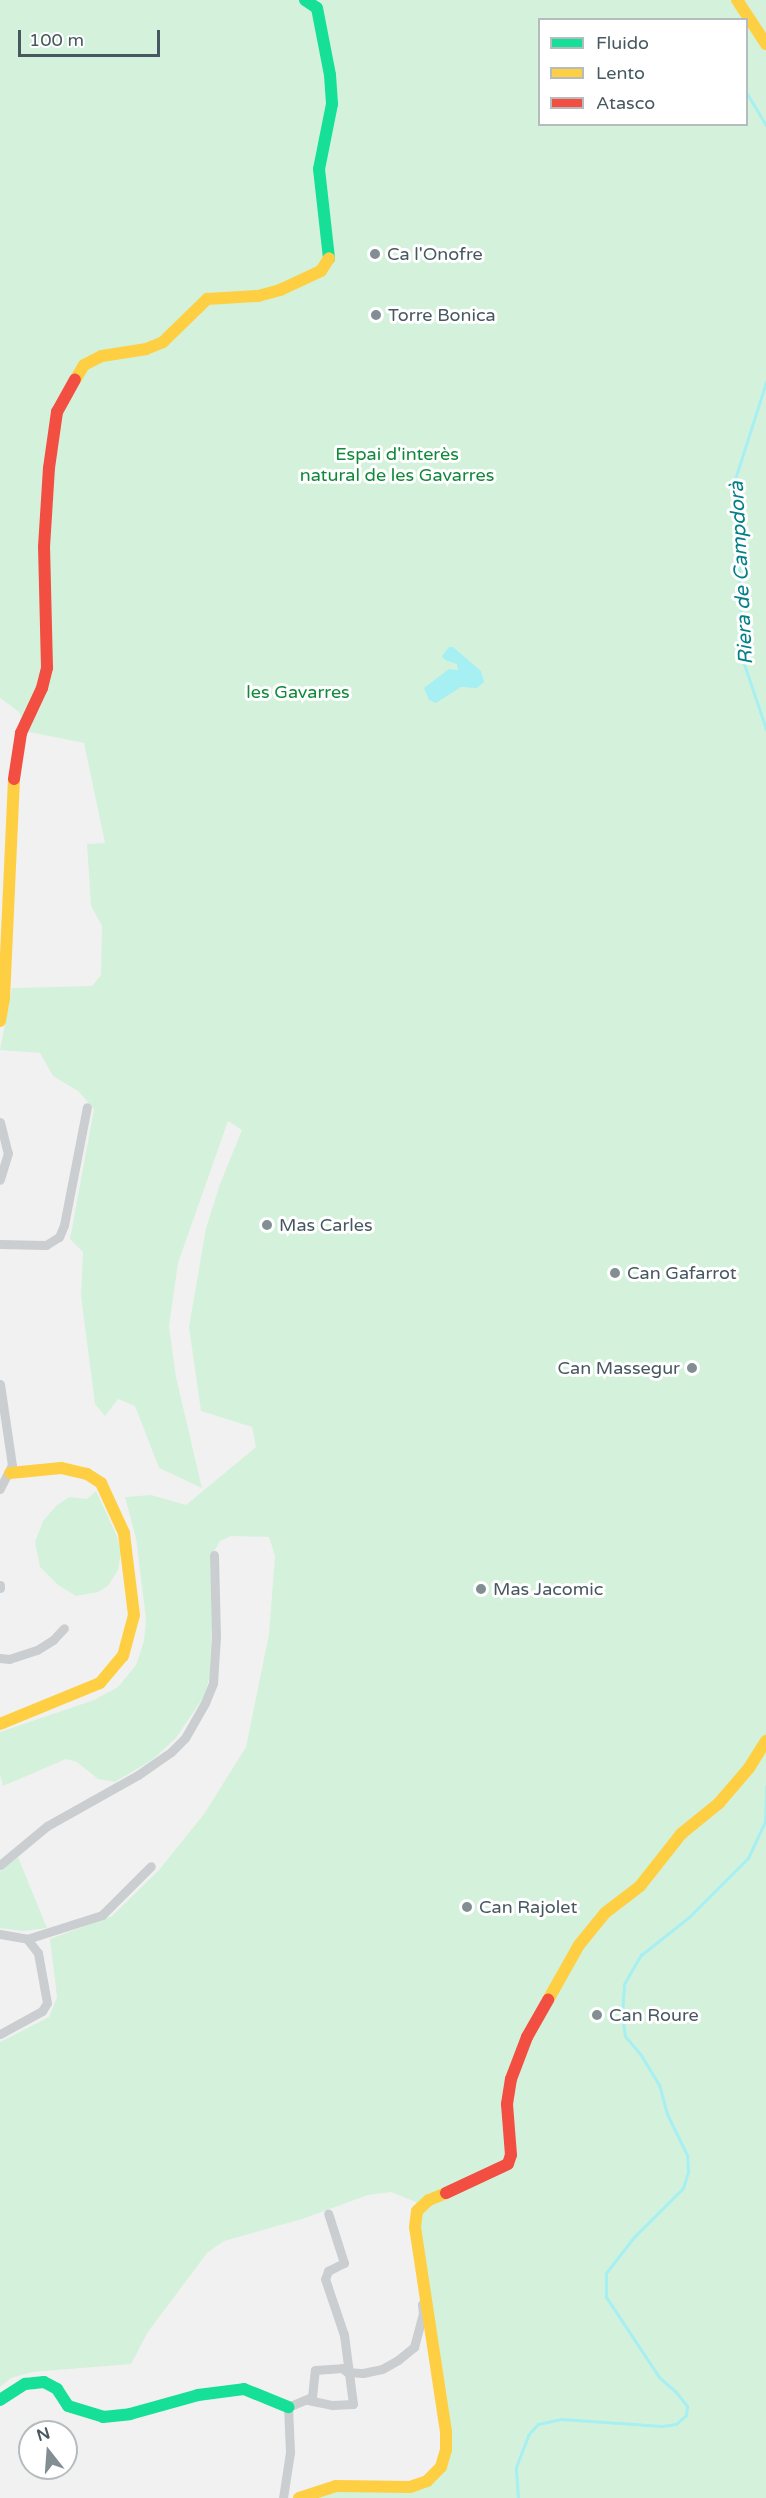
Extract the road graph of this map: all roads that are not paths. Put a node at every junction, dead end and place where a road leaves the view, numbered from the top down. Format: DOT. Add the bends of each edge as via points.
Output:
graph roads {
  1 [pos="305,0"];
  2 [pos="737,0"];
  3 [pos="766,44"];
  4 [pos="0,1021"];
  5 [pos="87,1107"];
  6 [pos="0,1122"];
  7 [pos="0,1180"];
  8 [pos="0,1244"];
  9 [pos="0,1384"];
  10 [pos="10,1473"];
  11 [pos="0,1489"];
  12 [pos="214,1556"];
  13 [pos="64,1628"];
  14 [pos="0,1658"];
  15 [pos="0,1725"];
  16 [pos="766,1741"];
  17 [pos="1,1862"];
  18 [pos="152,1866"];
  19 [pos="0,1934"];
  20 [pos="27,1939"];
  21 [pos="0,2034"];
  22 [pos="328,2213"];
  23 [pos="423,2276"];
  24 [pos="347,2372"];
  25 [pos="0,2400"];
  26 [pos="308,2400"];
  27 [pos="288,2407"];
  28 [pos="283,2498"];
  29 [pos="299,2498"];
  1 -- 4 [label="main road" via="317,8 333,104 319,169 330,259 321,271 280,290 258,296 207,299 163,342 146,349 102,356 84,365 57,412 44,548 47,668 21,733"];
  2 -- 3 [label="main road"];
  5 -- 8 [label="street" via="59,1237 46,1245"];
  6 -- 7 [label="street" via="8,1153"];
  9 -- 10 [label="street"];
  10 -- 11 [label="street"];
  10 -- 15 [label="main road" via="61,1468 87,1474 100,1483 125,1540 134,1615 123,1656 100,1683"];
  12 -- 17 [label="street" via="213,1683 185,1738 149,1768 47,1826"];
  13 -- 14 [label="street" via="37,1650"];
  16 -- 23 [label="main road" via="719,1803 681,1834 645,1880 605,1913 579,1945 527,2037 511,2079 507,2104 511,2155 508,2163 489,2175 435,2196 417,2211 415,2227"];
  18 -- 20 [label="street" via="108,1912"];
  19 -- 20 [label="street"];
  20 -- 21 [label="street" via="41,1964 45,2008"];
  22 -- 24 [label="street" via="344,2263 328,2271 325,2279 344,2335"];
  23 -- 24 [label="street" via="423,2314 414,2346 382,2369"];
  23 -- 29 [label="main road" via="446,2432 444,2459 435,2475 410,2487 336,2486"];
  24 -- 26 [label="street" via="342,2368 315,2370 315,2392"];
  24 -- 26 [label="street" via="353,2404 332,2406"];
  25 -- 27 [label="main road" via="26,2384 44,2382 57,2389 73,2409 103,2416 130,2414 198,2395 244,2389"];
  26 -- 27 [label="street"];
  27 -- 28 [label="street" via="290,2452"];
}
